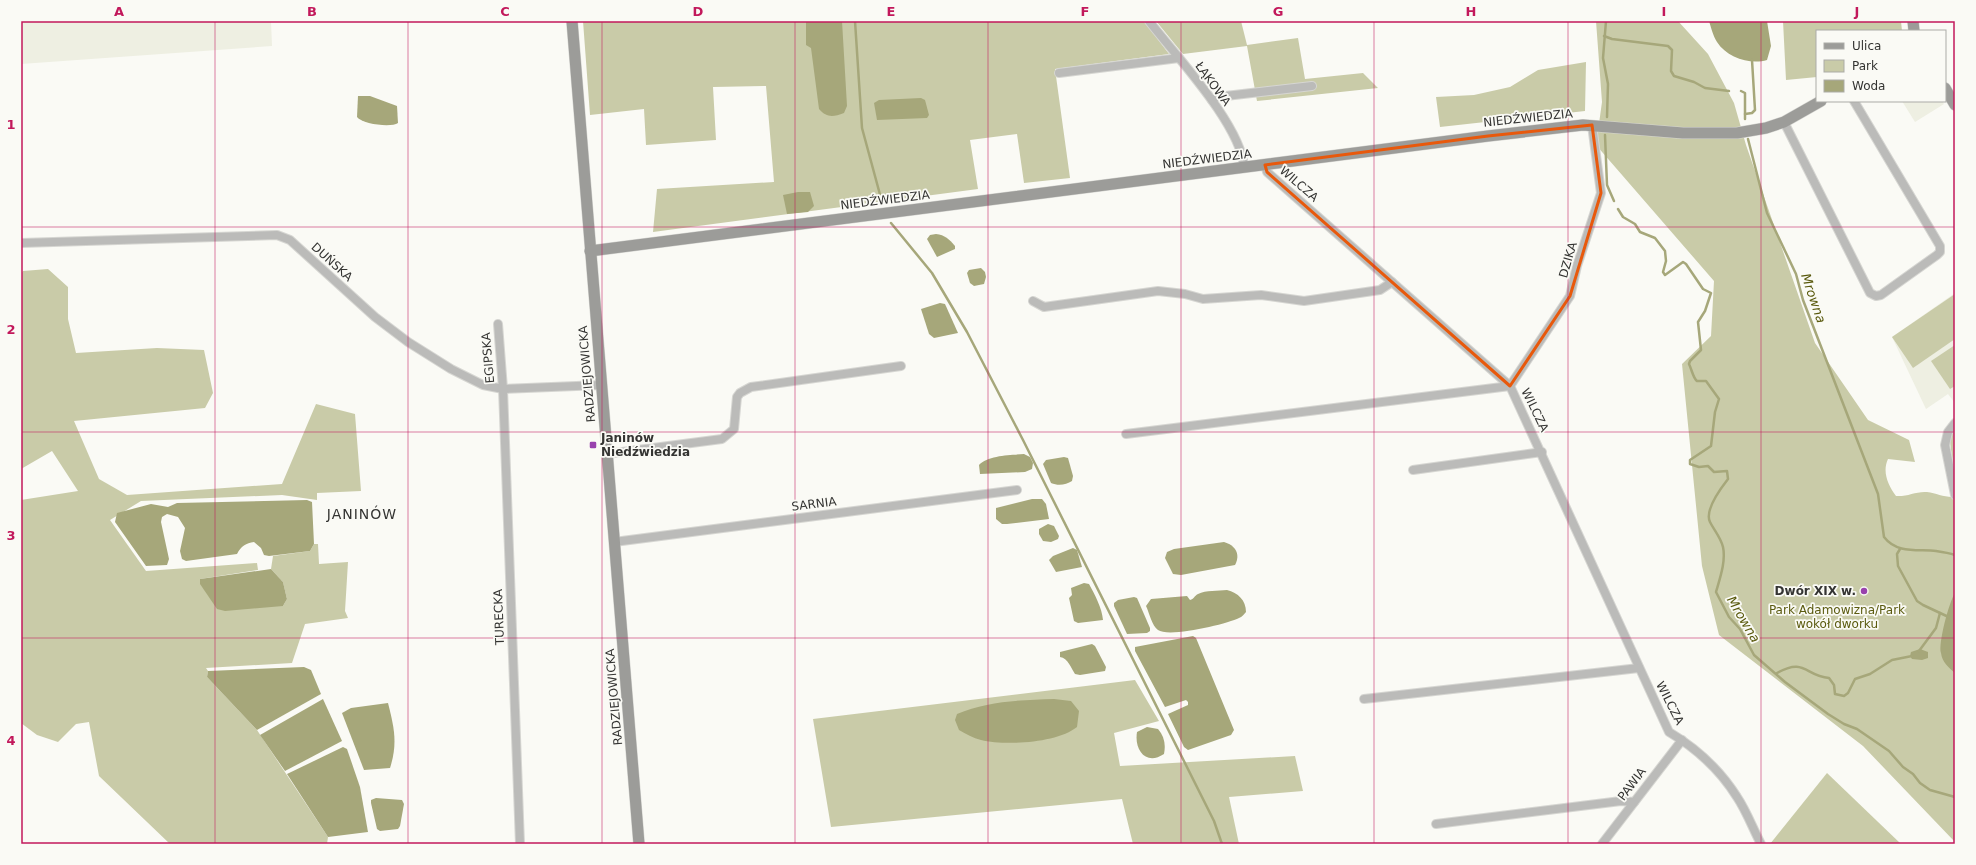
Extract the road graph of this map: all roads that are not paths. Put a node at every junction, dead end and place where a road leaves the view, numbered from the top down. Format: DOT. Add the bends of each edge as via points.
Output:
graph roads {
  1 [pos="572,21"];
  2 [pos="1149,21"];
  3 [pos="1179,58"];
  4 [pos="1059,73"];
  5 [pos="1312,86"];
  6 [pos="1946,89"];
  7 [pos="1212,100"];
  8 [pos="1954,101"];
  9 [pos="1819,102"];
  10 [pos="1855,102"];
  11 [pos="1784,122"];
  12 [pos="1592,125"];
  13 [pos="1265,165"];
  14 [pos="1244,167"];
  15 [pos="21,243"];
  16 [pos="590,251"];
  17 [pos="1392,282"];
  18 [pos="1033,301"];
  19 [pos="498,324"];
  20 [pos="901,366"];
  21 [pos="601,385"];
  22 [pos="1510,386"];
  23 [pos="503,389"];
  24 [pos="1955,423"];
  25 [pos="1126,434"];
  26 [pos="1542,452"];
  27 [pos="607,454"];
  28 [pos="1412,470"];
  29 [pos="1017,490"];
  30 [pos="1955,495"];
  31 [pos="614,542"];
  32 [pos="1639,668"];
  33 [pos="1364,699"];
  34 [pos="1682,740"];
  35 [pos="1634,802"];
  36 [pos="1436,824"];
  37 [pos="520,844"];
  38 [pos="639,844"];
  39 [pos="1602,844"];
  40 [pos="1761,844"];
  1 -- 16 [label="street, RADZIEJOWICKA"];
  2 -- 3 [label="street, ŁĄKOWA"];
  3 -- 4 [label="street"];
  3 -- 7 [label="street, ŁĄKOWA"];
  5 -- 7 [label="street" via="1217,97"];
  6 -- 8 [label="street"];
  7 -- 14 [label="street, ŁĄKOWA" via="1239,145"];
  9 -- 11 [label="street, NIEDŹWIEDZIA"];
  10 -- 11 [label="street" via="1940,246 1940,252 1880,295 1870,293"];
  11 -- 12 [label="street, NIEDŹWIEDZIA" via="1746,132 1711,134"];
  12 -- 13 [label="street, NIEDŹWIEDZIA"];
  12 -- 22 [label="street, DZIKA" via="1601,193 1570,296"];
  13 -- 14 [label="street, NIEDŹWIEDZIA"];
  13 -- 17 [label="street, WILCZA" via="1267,172"];
  14 -- 16 [label="street, NIEDŹWIEDZIA"];
  15 -- 23 [label="street, DUŃSKA" via="267,234 283,236 375,317 408,342 451,369 483,385"];
  16 -- 21 [label="street, RADZIEJOWICKA"];
  17 -- 18 [label="street" via="1380,290 1304,301 1261,295 1203,299 1185,294 1158,292 1044,307"];
  17 -- 22 [label="street, WILCZA"];
  19 -- 23 [label="street, EGIPSKA"];
  20 -- 27 [label="street" via="751,387 737,397 734,429 722,439"];
  21 -- 23 [label="street, DUŃSKA"];
  21 -- 27 [label="street, RADZIEJOWICKA"];
  22 -- 25 [label="street"];
  22 -- 26 [label="street, WILCZA"];
  23 -- 37 [label="street, TURECKA"];
  24 -- 30 [label="street" via="1948,432 1945,445"];
  26 -- 28 [label="street"];
  26 -- 32 [label="street, WILCZA"];
  27 -- 31 [label="street, RADZIEJOWICKA"];
  29 -- 31 [label="street, SARNIA"];
  31 -- 38 [label="street, RADZIEJOWICKA"];
  32 -- 33 [label="street"];
  32 -- 34 [label="street, WILCZA" via="1669,732"];
  34 -- 35 [label="street, PAWIA"];
  34 -- 40 [label="street, WILCZA" via="1714,767 1738,798"];
  35 -- 36 [label="street" via="1621,801"];
  35 -- 39 [label="street, PAWIA"];
}
